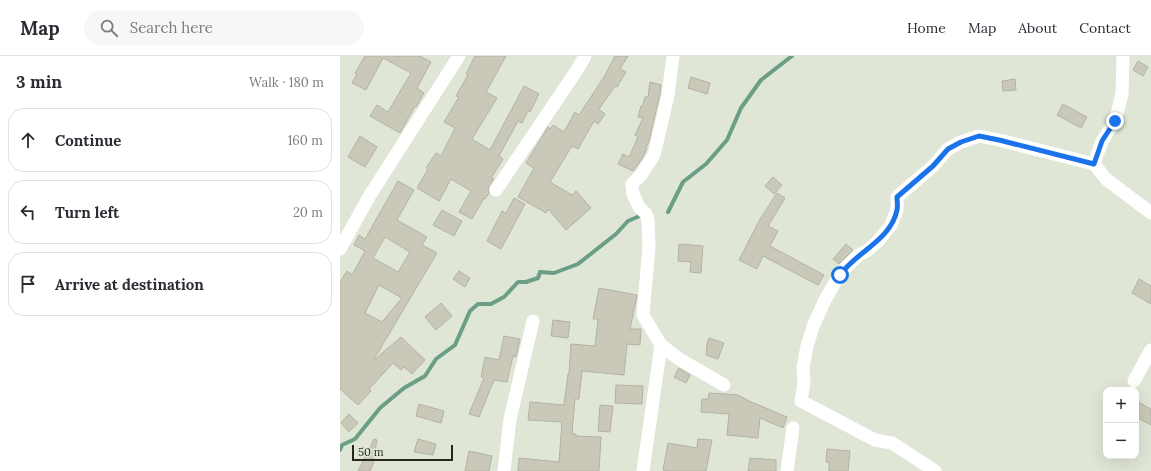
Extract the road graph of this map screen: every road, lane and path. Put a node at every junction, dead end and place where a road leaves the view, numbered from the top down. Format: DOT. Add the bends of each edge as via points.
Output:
graph roads {
  1 [pos="459,56"];
  2 [pos="585,56"];
  3 [pos="673,56"];
  4 [pos="1123,56"];
  5 [pos="1094,164"];
  6 [pos="496,190"];
  7 [pos="1151,213"];
  8 [pos="340,249"];
  9 [pos="533,321"];
  10 [pos="661,345"];
  11 [pos="1151,350"];
  12 [pos="1134,381"];
  13 [pos="724,385"];
  14 [pos="792,428"];
  15 [pos="504,471"];
  16 [pos="643,471"];
  17 [pos="787,471"];
  18 [pos="935,471"];
  1 -- 8 [label="street" via="370,195"];
  2 -- 6 [label="street"];
  3 -- 10 [label="street" via="668,94 654,155 632,184 633,194 648,220 649,247 643,315"];
  4 -- 5 [label="street" via="1122,94 1115,121 1102,141"];
  5 -- 7 [label="street" via="1106,179"];
  5 -- 18 [label="street" via="979,136 961,142 948,149 933,166 897,197 897,210 891,225 880,239 846,267 825,300 807,346 801,401 875,440 892,443"];
  9 -- 15 [label="street" via="510,419"];
  10 -- 13 [label="street" via="679,359"];
  10 -- 16 [label="street"];
  11 -- 12 [label="street"];
  14 -- 17 [label="street"];
}
